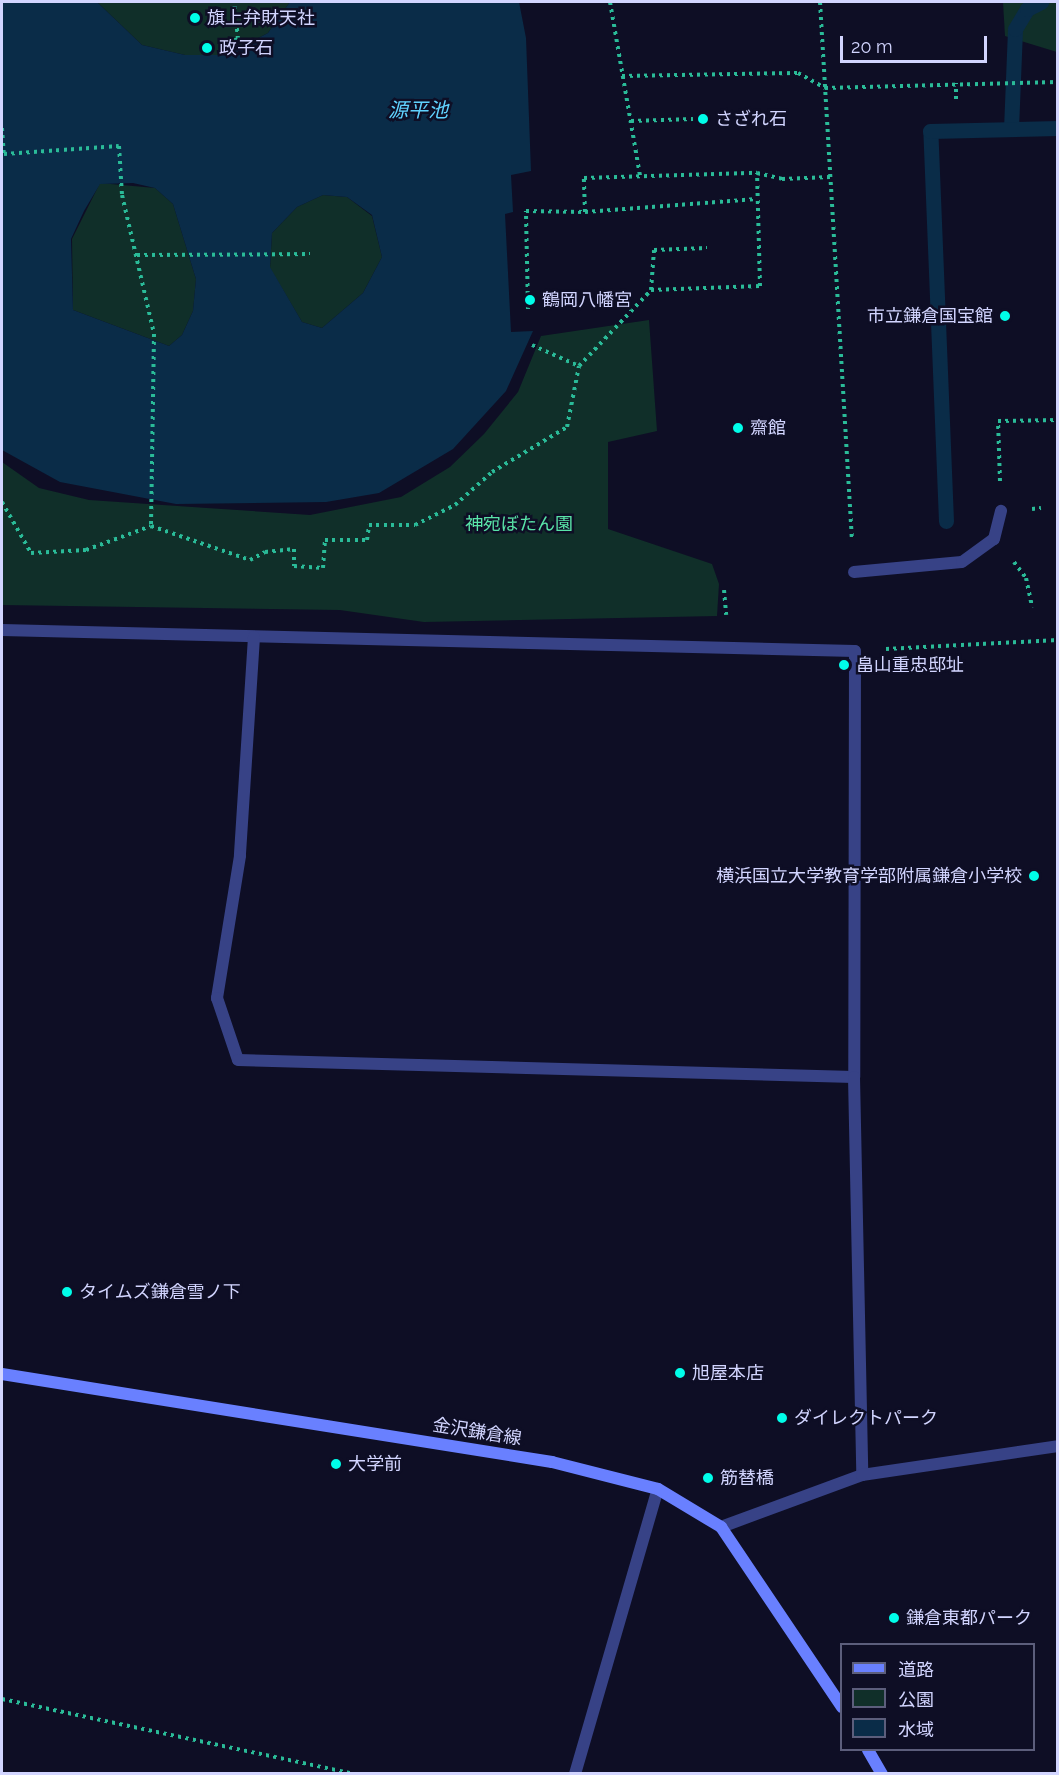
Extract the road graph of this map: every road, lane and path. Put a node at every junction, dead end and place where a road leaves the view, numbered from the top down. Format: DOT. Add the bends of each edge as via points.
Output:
graph roads {
  1 [pos="234,2"];
  2 [pos="610,2"];
  3 [pos="820,2"];
  4 [pos="220,45"];
  5 [pos="622,76"];
  6 [pos="1058,82"];
  7 [pos="956,83"];
  8 [pos="825,88"];
  9 [pos="956,99"];
  10 [pos="693,119"];
  11 [pos="631,121"];
  12 [pos="2,128"];
  13 [pos="757,173"];
  14 [pos="640,176"];
  15 [pos="830,177"];
  16 [pos="758,199"];
  17 [pos="585,212"];
  18 [pos="707,248"];
  19 [pos="310,254"];
  20 [pos="137,255"];
  21 [pos="651,290"];
  22 [pos="528,309"];
  23 [pos="532,345"];
  24 [pos="579,366"];
  25 [pos="1058,420"];
  26 [pos="2,502"];
  27 [pos="1001,511"];
  28 [pos="151,526"];
  29 [pos="994,539"];
  30 [pos="854,572"];
  31 [pos="1032,608"];
  32 [pos="2,630"];
  33 [pos="254,637"];
  34 [pos="1058,640"];
  35 [pos="855,651"];
  36 [pos="854,1077"];
  37 [pos="2,1374"];
  38 [pos="1058,1446"];
  39 [pos="862,1476"];
  40 [pos="658,1489"];
  41 [pos="721,1527"];
  42 [pos="2,1699"];
  43 [pos="840,1704"];
  44 [pos="869,1751"];
  45 [pos="354,1773"];
  46 [pos="575,1773"];
  47 [pos="882,1773"];
  1 -- 4 [label="path" via="238,39"];
  2 -- 5 [label="path"];
  3 -- 8 [label="path"];
  5 -- 8 [label="path" via="798,73"];
  5 -- 11 [label="path"];
  6 -- 7 [label="path"];
  7 -- 8 [label="path"];
  7 -- 9 [label="path"];
  8 -- 15 [label="path"];
  10 -- 11 [label="path"];
  11 -- 14 [label="path"];
  12 -- 20 [label="path" via="4,154 119,146 122,195"];
  13 -- 14 [label="path"];
  13 -- 15 [label="path" via="782,179"];
  13 -- 16 [label="path"];
  14 -- 17 [label="path" via="584,178"];
  15 -- 30 [label="path"];
  16 -- 17 [label="path"];
  16 -- 21 [label="path" via="760,286"];
  17 -- 22 [label="path" via="526,212"];
  18 -- 21 [label="path" via="654,250"];
  19 -- 20 [label="path"];
  20 -- 28 [label="path" via="154,334"];
  21 -- 24 [label="path"];
  23 -- 24 [label="path"];
  24 -- 28 [label="path" via="567,427 492,472 455,505 415,525 369,525 367,540 325,540 323,568 294,566 294,549 264,552 250,560"];
  25 -- 27 [label="path" via="998,421"];
  26 -- 28 [label="path" via="31,553 86,550"];
  27 -- 29 [label="street"];
  29 -- 30 [label="street" via="962,562"];
  29 -- 31 [label="path" via="1026,578"];
  32 -- 33 [label="street"];
  33 -- 35 [label="street"];
  33 -- 36 [label="street" via="240,856 217,998 238,1060"];
  34 -- 35 [label="path"];
  35 -- 36 [label="street"];
  36 -- 39 [label="street"];
  37 -- 40 [label="main road, 金沢鎌倉線" via="552,1462"];
  38 -- 39 [label="street"];
  39 -- 41 [label="street"];
  40 -- 41 [label="main road, 金沢鎌倉線"];
  40 -- 46 [label="street"];
  41 -- 43 [label="main road, 金沢鎌倉線"];
  42 -- 45 [label="path"];
  44 -- 47 [label="main road"];
}
